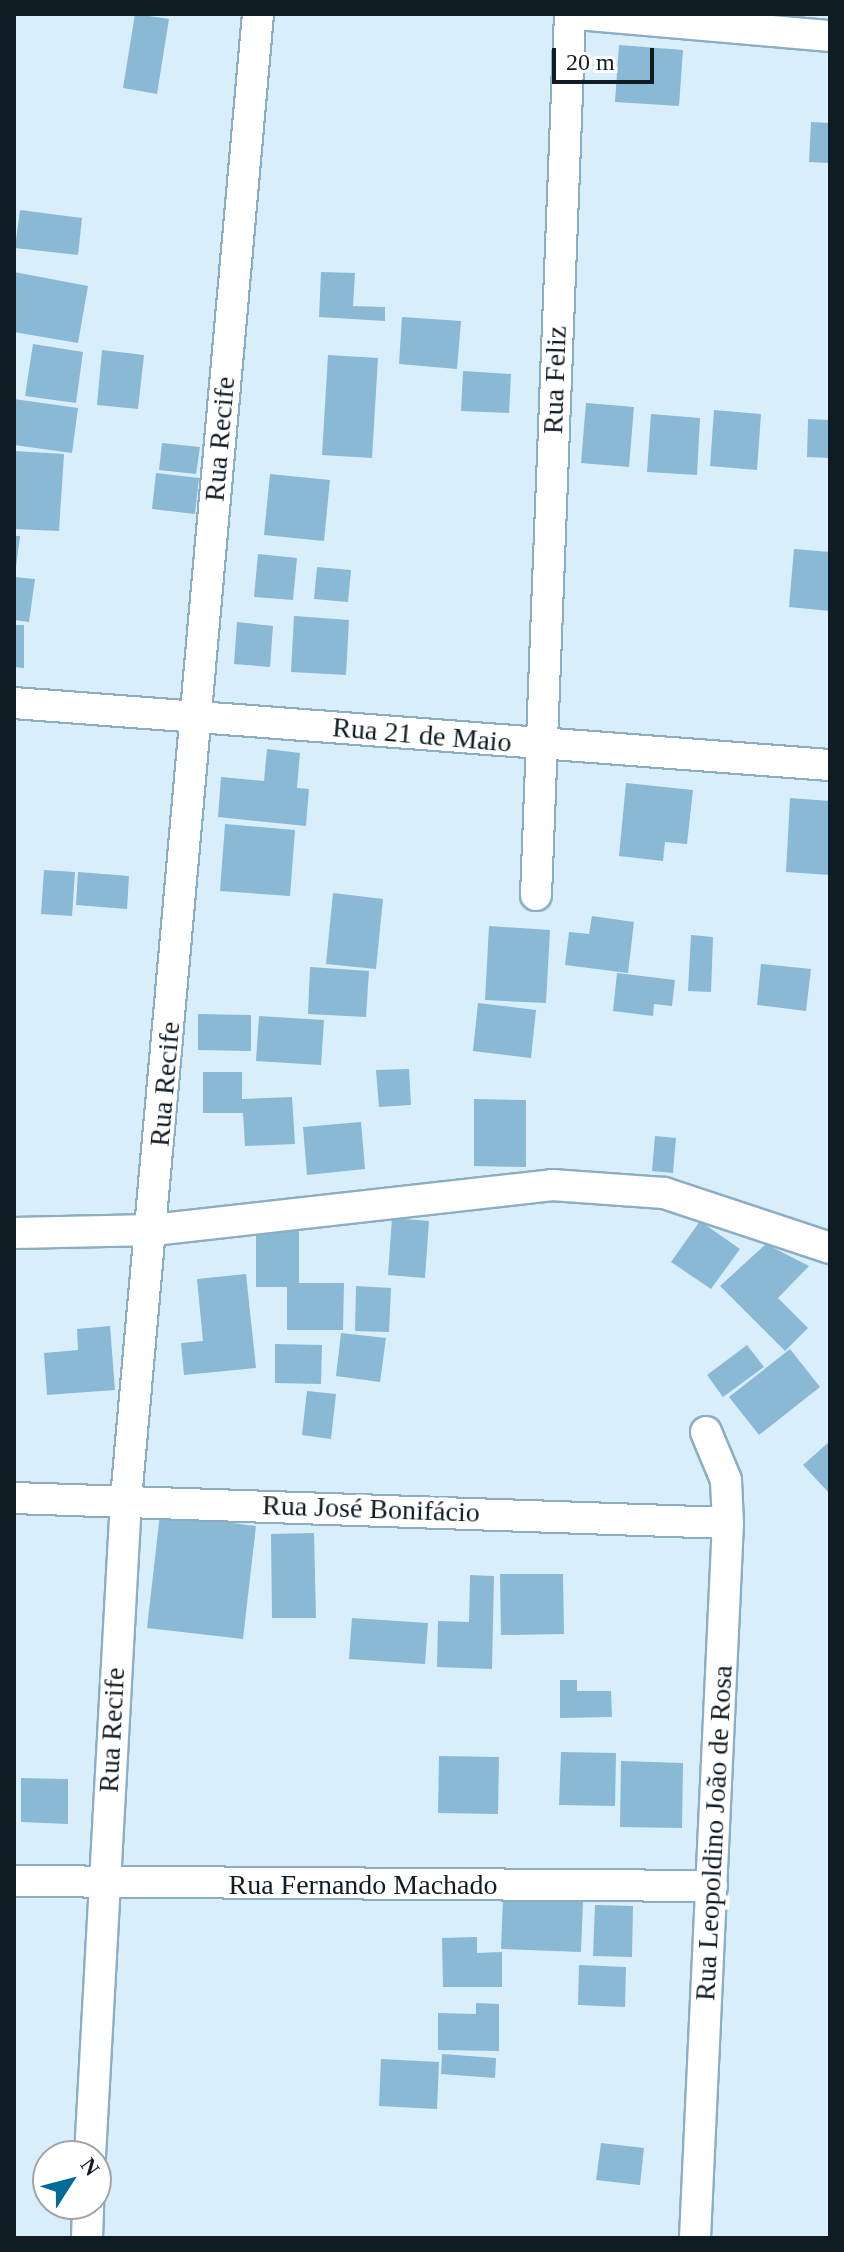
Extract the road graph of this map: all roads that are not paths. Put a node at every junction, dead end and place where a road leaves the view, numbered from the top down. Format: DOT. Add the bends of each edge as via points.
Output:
graph roads {
  1 [pos="258,14"];
  2 [pos="570,14"];
  3 [pos="578,14"];
  4 [pos="830,36"];
  5 [pos="14,703"];
  6 [pos="196,715"];
  7 [pos="540,746"];
  8 [pos="830,765"];
  9 [pos="536,895"];
  10 [pos="153,1230"];
  11 [pos="14,1233"];
  12 [pos="830,1248"];
  13 [pos="706,1432"];
  14 [pos="14,1498"];
  15 [pos="126,1499"];
  16 [pos="728,1523"];
  17 [pos="14,1881"];
  18 [pos="103,1885"];
  19 [pos="712,1886"];
  20 [pos="91,2140"];
  21 [pos="695,2238"];
  1 -- 6 [label="street, Rua Recife"];
  2 -- 7 [label="street, Rua Feliz"];
  3 -- 4 [label="street"];
  5 -- 6 [label="street, Rua 21 de Maio"];
  6 -- 7 [label="street, Rua 21 de Maio"];
  6 -- 10 [label="street, Rua Recife"];
  7 -- 8 [label="street, Rua 21 de Maio"];
  7 -- 9 [label="street, Rua Feliz"];
  10 -- 11 [label="street"];
  10 -- 12 [label="street" via="552,1185 664,1193"];
  10 -- 15 [label="street, Rua Recife"];
  13 -- 16 [label="street, Rua Leopoldino João de Rosa" via="726,1480"];
  14 -- 15 [label="street, Rua José Bonifácio"];
  15 -- 16 [label="street, Rua José Bonifácio"];
  15 -- 18 [label="street, Rua Recife"];
  16 -- 19 [label="street, Rua Leopoldino João de Rosa"];
  17 -- 18 [label="street, Rua Fernando Machado"];
  18 -- 19 [label="street, Rua Fernando Machado"];
  18 -- 20 [label="street, Rua Recife"];
  19 -- 21 [label="street, Rua Leopoldino João de Rosa"];
}
